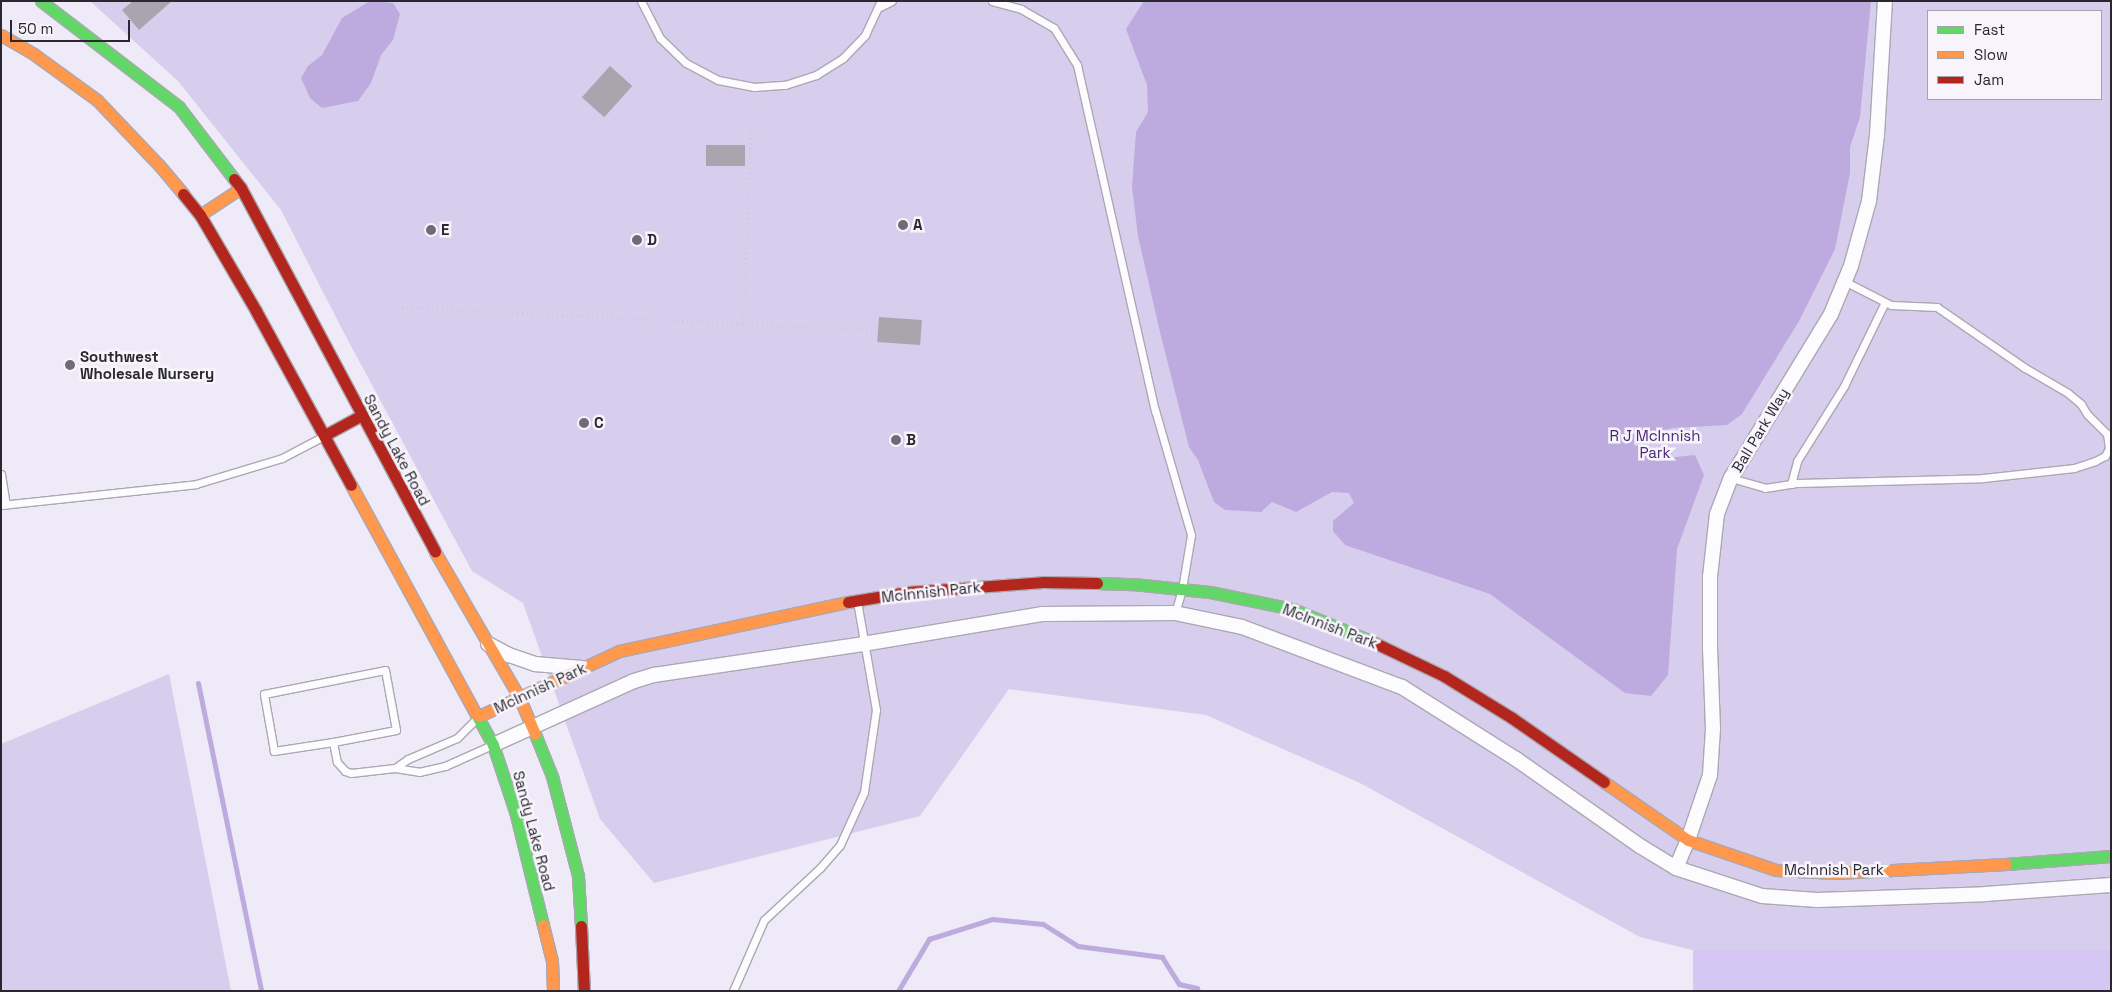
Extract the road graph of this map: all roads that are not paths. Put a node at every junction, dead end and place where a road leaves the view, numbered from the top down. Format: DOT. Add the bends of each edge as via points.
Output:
graph roads {
  1 [pos="41,1"];
  2 [pos="641,1"];
  3 [pos="892,1"];
  4 [pos="992,1"];
  5 [pos="1885,1"];
  6 [pos="880,4"];
  7 [pos="1,35"];
  8 [pos="241,188"];
  9 [pos="200,216"];
  10 [pos="1844,281"];
  11 [pos="1885,302"];
  12 [pos="362,415"];
  13 [pos="325,435"];
  14 [pos="1,474"];
  15 [pos="1731,478"];
  16 [pos="1791,484"];
  17 [pos="3,505"];
  18 [pos="1182,589"];
  19 [pos="856,600"];
  20 [pos="1175,613"];
  21 [pos="488,644"];
  22 [pos="863,644"];
  23 [pos="583,668"];
  24 [pos="519,697"];
  25 [pos="479,716"];
  26 [pos="532,727"];
  27 [pos="334,742"];
  28 [pos="493,745"];
  29 [pos="395,768"];
  30 [pos="1688,840"];
  31 [pos="2111,856"];
  32 [pos="1676,868"];
  33 [pos="2111,885"];
  34 [pos="553,991"];
  35 [pos="584,991"];
  36 [pos="734,991"];
  1 -- 8 [label="main road, Sandy Lake Road" via="179,107"];
  2 -- 6 [label="lane" via="660,38 686,63 718,80 754,87 786,85 816,75 843,58 865,35"];
  3 -- 6 [label="lane"];
  4 -- 18 [label="lane" via="1021,9 1054,28 1077,65 1155,410 1190,535"];
  5 -- 10 [label="street, Ball Park Way" via="1877,135 1869,201"];
  7 -- 9 [label="main road, Sandy Lake Road" via="35,55 97,100"];
  8 -- 9 [label="main road"];
  8 -- 12 [label="main road, Sandy Lake Road"];
  9 -- 13 [label="main road, Sandy Lake Road"];
  10 -- 11 [label="lane"];
  10 -- 15 [label="street, Ball Park Way" via="1831,314"];
  11 -- 16 [label="lane" via="1844,386 1797,461"];
  11 -- 16 [label="lane" via="1890,306 1937,307 2025,368 2068,392 2106,434 2109,448 2105,456 2074,468 1983,478"];
  12 -- 13 [label="main road"];
  12 -- 21 [label="main road, Sandy Lake Road" via="425,536"];
  13 -- 17 [label="lane" via="282,458 196,484"];
  13 -- 25 [label="main road, Sandy Lake Road"];
  14 -- 17 [label="lane"];
  15 -- 16 [label="lane" via="1765,488"];
  15 -- 30 [label="street, Ball Park Way" via="1717,514 1710,577 1713,729 1710,775"];
  18 -- 19 [label="main road, McInnish Park" via="1133,584 1043,582 908,592"];
  18 -- 20 [label="lane"];
  18 -- 30 [label="main road, McInnish Park" via="1293,609 1444,676 1512,718"];
  19 -- 22 [label="lane"];
  19 -- 23 [label="main road, McInnish Park" via="619,651"];
  20 -- 22 [label="street, McInnish Park" via="1042,614"];
  20 -- 32 [label="street, McInnish Park" via="1242,627 1402,687 1516,759"];
  21 -- 23 [label="street" via="535,664"];
  21 -- 24 [label="main road, Sandy Lake Road"];
  22 -- 26 [label="street, McInnish Park" via="654,674"];
  22 -- 36 [label="lane" via="876,710 864,792 840,845 764,920"];
  23 -- 24 [label="main road, McInnish Park"];
  24 -- 25 [label="main road, McInnish Park"];
  24 -- 26 [label="main road, Sandy Lake Road"];
  25 -- 28 [label="main road, Sandy Lake Road"];
  25 -- 29 [label="lane" via="457,738"];
  26 -- 28 [label="street, McInnish Park"];
  26 -- 35 [label="main road, Sandy Lake Road" via="552,776 578,876"];
  27 -- 27 [label="lane" via="396,730 385,670 264,694 274,752"];
  27 -- 29 [label="lane" via="337,762 345,771"];
  28 -- 29 [label="lane" via="428,770 419,772"];
  28 -- 34 [label="main road, Sandy Lake Road" via="515,812 552,960"];
  30 -- 31 [label="main road, McInnish Park" via="1776,870 1837,873"];
  30 -- 32 [label="street, Ball Park Way"];
  32 -- 33 [label="street, McInnish Park" via="1762,896 1817,900 1985,894"];
}
